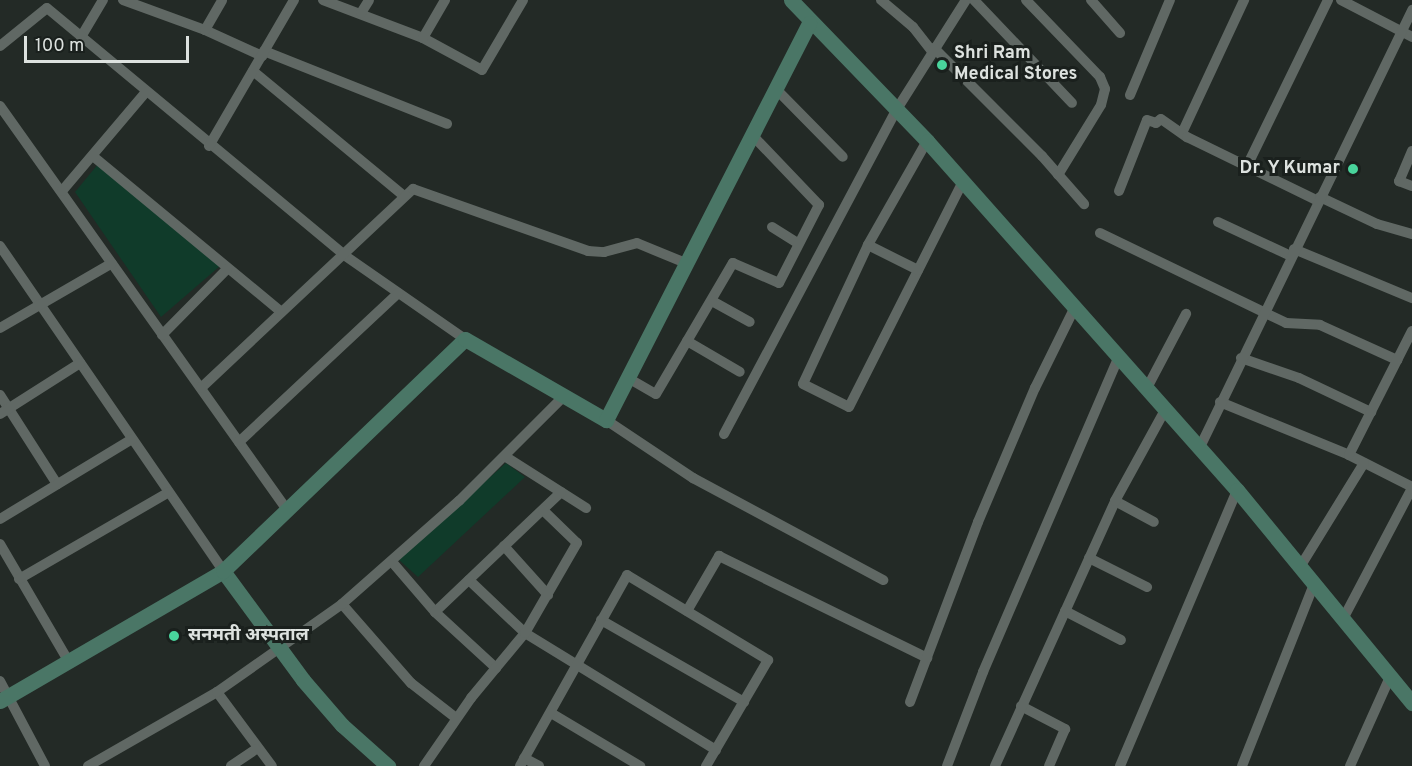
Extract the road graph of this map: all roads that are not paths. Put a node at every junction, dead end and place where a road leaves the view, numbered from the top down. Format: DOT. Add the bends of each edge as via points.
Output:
graph roads {
  1 [pos="103,0"];
  2 [pos="123,0"];
  3 [pos="222,0"];
  4 [pos="294,0"];
  5 [pos="323,0"];
  6 [pos="369,0"];
  7 [pos="445,0"];
  8 [pos="523,0"];
  9 [pos="791,0"];
  10 [pos="880,0"];
  11 [pos="966,0"];
  12 [pos="974,0"];
  13 [pos="1026,0"];
  14 [pos="1091,0"];
  15 [pos="1170,0"];
  16 [pos="1244,0"];
  17 [pos="1328,0"];
  18 [pos="1341,0"];
  19 [pos="1412,10"];
  20 [pos="361,13"];
  21 [pos="809,22"];
  22 [pos="205,30"];
  23 [pos="1120,33"];
  24 [pos="1407,34"];
  25 [pos="81,37"];
  26 [pos="423,38"];
  27 [pos="0,46"];
  28 [pos="933,50"];
  29 [pos="263,54"];
  30 [pos="253,71"];
  31 [pos="776,89"];
  32 [pos="146,92"];
  33 [pos="1130,95"];
  34 [pos="1072,103"];
  35 [pos="0,106"];
  36 [pos="897,109"];
  37 [pos="447,124"];
  38 [pos="1183,131"];
  39 [pos="753,136"];
  40 [pos="927,141"];
  41 [pos="209,146"];
  42 [pos="1412,151"];
  43 [pos="94,156"];
  44 [pos="843,158"];
  45 [pos="1247,166"];
  46 [pos="1058,175"];
  47 [pos="963,181"];
  48 [pos="1412,186"];
  49 [pos="62,191"];
  50 [pos="1119,191"];
  51 [pos="403,195"];
  52 [pos="1319,199"];
  53 [pos="1084,204"];
  54 [pos="1218,222"];
  55 [pos="772,227"];
  56 [pos="1100,233"];
  57 [pos="1412,234"];
  58 [pos="798,243"];
  59 [pos="868,245"];
  60 [pos="0,246"];
  61 [pos="1293,252"];
  62 [pos="344,255"];
  63 [pos="112,263"];
  64 [pos="688,264"];
  65 [pos="227,269"];
  66 [pos="918,270"];
  67 [pos="398,293"];
  68 [pos="1412,298"];
  69 [pos="712,301"];
  70 [pos="38,306"];
  71 [pos="1075,307"];
  72 [pos="280,311"];
  73 [pos="1263,312"];
  74 [pos="1186,314"];
  75 [pos="750,322"];
  76 [pos="0,328"];
  77 [pos="1412,332"];
  78 [pos="162,335"];
  79 [pos="465,339"];
  80 [pos="687,341"];
  81 [pos="1119,356"];
  82 [pos="1240,358"];
  83 [pos="1397,360"];
  84 [pos="80,363"];
  85 [pos="740,372"];
  86 [pos="628,378"];
  87 [pos="201,388"];
  88 [pos="1147,388"];
  89 [pos="0,395"];
  90 [pos="564,396"];
  91 [pos="1220,402"];
  92 [pos="1165,410"];
  93 [pos="4,412"];
  94 [pos="1371,412"];
  95 [pos="606,420"];
  96 [pos="724,434"];
  97 [pos="132,439"];
  98 [pos="240,442"];
  99 [pos="1200,447"];
  100 [pos="1349,455"];
  101 [pos="506,457"];
  102 [pos="1364,463"];
  103 [pos="57,484"];
  104 [pos="1412,488"];
  105 [pos="1237,490"];
  106 [pos="169,492"];
  107 [pos="561,492"];
  108 [pos="1116,501"];
  109 [pos="586,508"];
  110 [pos="543,510"];
  111 [pos="288,512"];
  112 [pos="0,519"];
  113 [pos="1154,522"];
  114 [pos="0,544"];
  115 [pos="504,546"];
  116 [pos="1089,558"];
  117 [pos="393,562"];
  118 [pos="1300,567"];
  119 [pos="223,570"];
  120 [pos="20,579"];
  121 [pos="469,580"];
  122 [pos="883,580"];
  123 [pos="1314,584"];
  124 [pos="1147,586"];
  125 [pos="548,594"];
  126 [pos="342,604"];
  127 [pos="687,611"];
  128 [pos="1065,611"];
  129 [pos="435,612"];
  130 [pos="1343,619"];
  131 [pos="602,620"];
  132 [pos="525,633"];
  133 [pos="1121,640"];
  134 [pos="280,650"];
  135 [pos="927,658"];
  136 [pos="69,662"];
  137 [pos="579,663"];
  138 [pos="496,668"];
  139 [pos="1390,677"];
  140 [pos="0,681"];
  141 [pos="217,692"];
  142 [pos="4,699"];
  143 [pos="744,702"];
  144 [pos="910,702"];
  145 [pos="1412,703"];
  146 [pos="1021,706"];
  147 [pos="551,713"];
  148 [pos="456,718"];
  149 [pos="256,749"];
  150 [pos="716,750"];
  151 [pos="522,762"];
  152 [pos="45,766"];
  153 [pos="88,766"];
  154 [pos="231,766"];
  155 [pos="272,766"];
  156 [pos="388,766"];
  157 [pos="424,766"];
  158 [pos="539,766"];
  159 [pos="640,766"];
  160 [pos="706,766"];
  161 [pos="947,766"];
  162 [pos="995,766"];
  163 [pos="1049,766"];
  164 [pos="1120,766"];
  165 [pos="1242,766"];
  166 [pos="1350,766"];
  1 -- 25 [label="street"];
  2 -- 22 [label="street"];
  3 -- 22 [label="street"];
  4 -- 29 [label="street"];
  5 -- 20 [label="street"];
  6 -- 20 [label="street"];
  7 -- 26 [label="street"];
  8 -- 26 [label="street" via="482,70"];
  9 -- 21 [label="street"];
  10 -- 28 [label="street" via="913,27"];
  11 -- 28 [label="street"];
  12 -- 34 [label="street"];
  13 -- 46 [label="street" via="1100,77 1104,89 1101,105"];
  14 -- 23 [label="street"];
  15 -- 33 [label="street"];
  16 -- 38 [label="street"];
  17 -- 45 [label="street"];
  18 -- 24 [label="street"];
  19 -- 24 [label="street"];
  20 -- 26 [label="street"];
  21 -- 31 [label="street"];
  21 -- 36 [label="street"];
  22 -- 29 [label="street"];
  24 -- 52 [label="street"];
  25 -- 27 [label="street" via="47,8"];
  25 -- 32 [label="street"];
  28 -- 36 [label="street"];
  28 -- 46 [label="street"];
  29 -- 30 [label="street"];
  29 -- 37 [label="street"];
  30 -- 41 [label="street"];
  30 -- 51 [label="street"];
  31 -- 39 [label="street"];
  31 -- 44 [label="street"];
  32 -- 41 [label="street"];
  32 -- 43 [label="street"];
  35 -- 49 [label="street"];
  36 -- 40 [label="street"];
  36 -- 96 [label="street"];
  38 -- 45 [label="street" via="1187,137"];
  38 -- 50 [label="street" via="1161,119 1156,123 1147,120"];
  39 -- 58 [label="street" via="819,205"];
  39 -- 64 [label="street"];
  40 -- 47 [label="street"];
  40 -- 59 [label="street"];
  41 -- 62 [label="street"];
  42 -- 48 [label="street" via="1399,181"];
  43 -- 49 [label="street"];
  43 -- 65 [label="street"];
  45 -- 52 [label="street"];
  46 -- 53 [label="street"];
  47 -- 66 [label="street"];
  47 -- 71 [label="street"];
  49 -- 63 [label="street"];
  51 -- 62 [label="street"];
  51 -- 64 [label="street" via="412,189 427,191 588,251 604,252 637,243"];
  52 -- 57 [label="street"];
  52 -- 61 [label="street"];
  54 -- 61 [label="street"];
  55 -- 58 [label="street"];
  56 -- 73 [label="street"];
  58 -- 69 [label="street" via="779,283 733,263"];
  59 -- 66 [label="street"];
  59 -- 66 [label="street" via="803,384 849,407"];
  60 -- 70 [label="street"];
  61 -- 68 [label="street"];
  61 -- 73 [label="street"];
  62 -- 67 [label="street"];
  62 -- 72 [label="street"];
  63 -- 70 [label="street"];
  63 -- 78 [label="street"];
  64 -- 86 [label="street"];
  65 -- 72 [label="street"];
  65 -- 78 [label="street"];
  67 -- 79 [label="street"];
  67 -- 98 [label="street"];
  69 -- 75 [label="street"];
  69 -- 80 [label="street"];
  70 -- 76 [label="street"];
  70 -- 84 [label="street"];
  71 -- 81 [label="street"];
  71 -- 135 [label="street" via="1035,388"];
  72 -- 87 [label="street"];
  73 -- 82 [label="street"];
  73 -- 83 [label="street" via="1292,324 1320,325"];
  74 -- 88 [label="street"];
  77 -- 83 [label="street"];
  78 -- 87 [label="street"];
  79 -- 90 [label="street"];
  79 -- 111 [label="street"];
  80 -- 85 [label="street"];
  80 -- 86 [label="street" via="656,394"];
  81 -- 88 [label="street"];
  81 -- 161 [label="street" via="983,672"];
  82 -- 91 [label="street"];
  82 -- 94 [label="street" via="1299,378"];
  83 -- 94 [label="street"];
  84 -- 93 [label="street"];
  84 -- 97 [label="street"];
  86 -- 95 [label="street"];
  87 -- 98 [label="street"];
  88 -- 92 [label="street"];
  89 -- 93 [label="street"];
  90 -- 95 [label="street"];
  90 -- 101 [label="street"];
  91 -- 99 [label="street"];
  91 -- 100 [label="street"];
  92 -- 99 [label="street"];
  92 -- 108 [label="street"];
  93 -- 103 [label="street"];
  94 -- 100 [label="street"];
  95 -- 122 [label="street" via="693,478"];
  97 -- 103 [label="street"];
  97 -- 106 [label="street"];
  98 -- 111 [label="street"];
  99 -- 105 [label="street"];
  100 -- 102 [label="street"];
  101 -- 107 [label="street"];
  101 -- 117 [label="street"];
  102 -- 104 [label="street"];
  102 -- 118 [label="street"];
  103 -- 112 [label="street"];
  104 -- 130 [label="street"];
  105 -- 118 [label="street"];
  105 -- 164 [label="street"];
  106 -- 119 [label="street"];
  106 -- 120 [label="street"];
  107 -- 109 [label="street"];
  107 -- 110 [label="street"];
  108 -- 113 [label="street"];
  108 -- 116 [label="street"];
  110 -- 115 [label="street"];
  110 -- 125 [label="street" via="577,543"];
  111 -- 119 [label="street"];
  114 -- 120 [label="street"];
  115 -- 121 [label="street"];
  115 -- 125 [label="street"];
  116 -- 124 [label="street"];
  116 -- 128 [label="street"];
  117 -- 126 [label="street"];
  117 -- 129 [label="street"];
  118 -- 123 [label="street"];
  119 -- 134 [label="street"];
  119 -- 136 [label="street"];
  120 -- 136 [label="street"];
  121 -- 129 [label="street"];
  121 -- 132 [label="street"];
  123 -- 130 [label="street"];
  123 -- 165 [label="street"];
  125 -- 132 [label="street"];
  126 -- 134 [label="street"];
  126 -- 148 [label="street" via="411,683"];
  127 -- 131 [label="street" via="627,575"];
  127 -- 135 [label="street" via="718,556"];
  127 -- 143 [label="street" via="768,660"];
  128 -- 133 [label="street"];
  128 -- 146 [label="street"];
  129 -- 138 [label="street"];
  130 -- 139 [label="street"];
  131 -- 137 [label="street"];
  131 -- 143 [label="street"];
  132 -- 137 [label="street"];
  132 -- 138 [label="street"];
  134 -- 141 [label="street"];
  134 -- 156 [label="street" via="342,725"];
  135 -- 144 [label="street"];
  136 -- 142 [label="street"];
  137 -- 147 [label="street"];
  137 -- 150 [label="street"];
  138 -- 148 [label="street"];
  139 -- 145 [label="street"];
  139 -- 166 [label="street"];
  140 -- 142 [label="street"];
  141 -- 149 [label="street"];
  141 -- 153 [label="street"];
  142 -- 152 [label="street"];
  143 -- 150 [label="street"];
  146 -- 162 [label="street"];
  146 -- 163 [label="street" via="1065,729"];
  147 -- 151 [label="street"];
  147 -- 159 [label="street"];
  148 -- 157 [label="street"];
  149 -- 154 [label="street"];
  149 -- 155 [label="street"];
  150 -- 160 [label="street"];
  151 -- 158 [label="street"];
}
